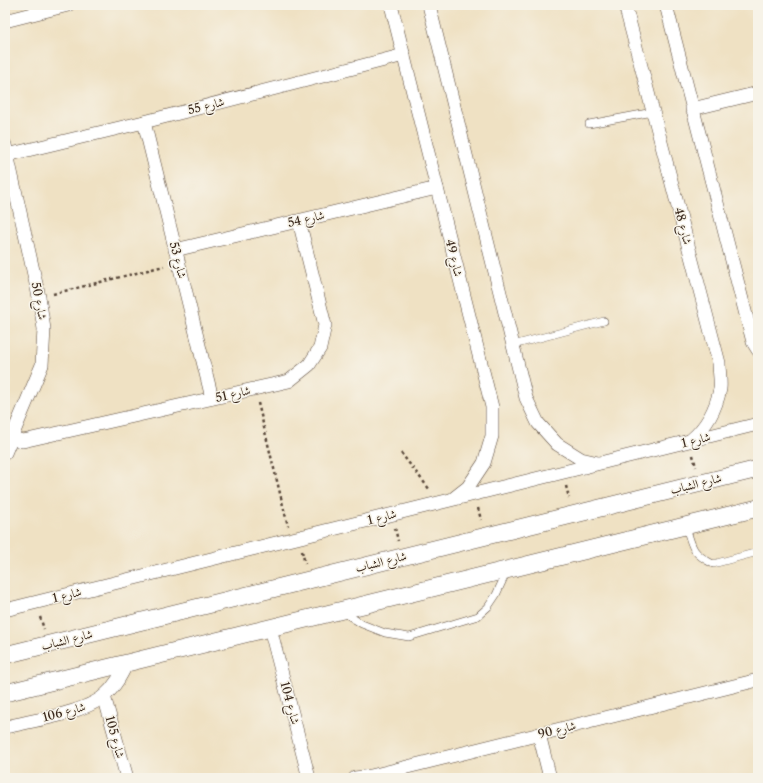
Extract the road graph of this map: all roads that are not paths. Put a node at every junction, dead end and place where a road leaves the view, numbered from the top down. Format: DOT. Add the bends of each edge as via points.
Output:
graph roads {
  1 [pos="68,5"];
  2 [pos="391,5"];
  3 [pos="429,5"];
  4 [pos="625,5"];
  5 [pos="666,5"];
  6 [pos="5,21"];
  7 [pos="404,55"];
  8 [pos="758,93"];
  9 [pos="692,109"];
  10 [pos="654,112"];
  11 [pos="144,122"];
  12 [pos="589,124"];
  13 [pos="6,150"];
  14 [pos="437,188"];
  15 [pos="299,221"];
  16 [pos="177,256"];
  17 [pos="604,321"];
  18 [pos="513,345"];
  19 [pos="758,350"];
  20 [pos="212,398"];
  21 [pos="758,424"];
  22 [pos="8,437"];
  23 [pos="690,441"];
  24 [pos="5,454"];
  25 [pos="600,464"];
  26 [pos="758,469"];
  27 [pos="447,501"];
  28 [pos="758,508"];
  29 [pos="686,526"];
  30 [pos="758,552"];
  31 [pos="508,570"];
  32 [pos="8,607"];
  33 [pos="342,611"];
  34 [pos="270,628"];
  35 [pos="5,655"];
  36 [pos="126,663"];
  37 [pos="758,680"];
  38 [pos="5,693"];
  39 [pos="104,696"];
  40 [pos="5,727"];
  41 [pos="539,734"];
  42 [pos="371,777"];
  43 [pos="127,778"];
  44 [pos="309,778"];
  45 [pos="355,778"];
  46 [pos="550,778"];
  1 -- 6 [label="street"];
  2 -- 7 [label="street, شارع 49"];
  3 -- 18 [label="street"];
  4 -- 10 [label="street, شارع 48"];
  5 -- 9 [label="street"];
  7 -- 11 [label="street, شارع 55"];
  7 -- 14 [label="street, شارع 49"];
  8 -- 9 [label="street"];
  9 -- 19 [label="street" via="752,342"];
  10 -- 12 [label="lane"];
  10 -- 23 [label="street, شارع 48" via="719,363 720,388 714,411 701,432"];
  11 -- 13 [label="street, شارع 55"];
  11 -- 16 [label="street, شارع 53"];
  13 -- 22 [label="street, شارع 50" via="44,329 42,365"];
  14 -- 15 [label="street, شارع 54"];
  14 -- 27 [label="street, شارع 49" via="492,406 492,436 484,463 468,487"];
  15 -- 16 [label="street, شارع 54"];
  15 -- 20 [label="street, شارع 51" via="325,325 320,348 309,365 289,381"];
  16 -- 20 [label="street, شارع 53"];
  17 -- 18 [label="lane"];
  18 -- 25 [label="street" via="526,398 538,423 557,444 581,459"];
  20 -- 22 [label="street, شارع 51" via="23,441"];
  21 -- 23 [label="street, شارع 1"];
  22 -- 24 [label="street, شارع 50"];
  23 -- 25 [label="street, شارع 1"];
  25 -- 27 [label="street, شارع 1"];
  26 -- 35 [label="street, شارع الشباب"];
  27 -- 32 [label="street, شارع 1"];
  28 -- 29 [label="street"];
  29 -- 30 [label="lane" via="692,549 700,558 713,564"];
  29 -- 31 [label="street"];
  31 -- 33 [label="street"];
  31 -- 33 [label="lane" via="496,595 478,616 409,637 362,624"];
  33 -- 34 [label="street"];
  34 -- 36 [label="street"];
  34 -- 44 [label="street, شارع 104"];
  36 -- 38 [label="street"];
  36 -- 39 [label="street, شارع 106" via="118,681"];
  37 -- 41 [label="street, شارع 90"];
  39 -- 40 [label="street, شارع 106" via="88,706"];
  39 -- 43 [label="street, شارع 105"];
  41 -- 42 [label="street, شارع 90"];
  41 -- 46 [label="street"];
  42 -- 45 [label="street, شارع 90"];
}
